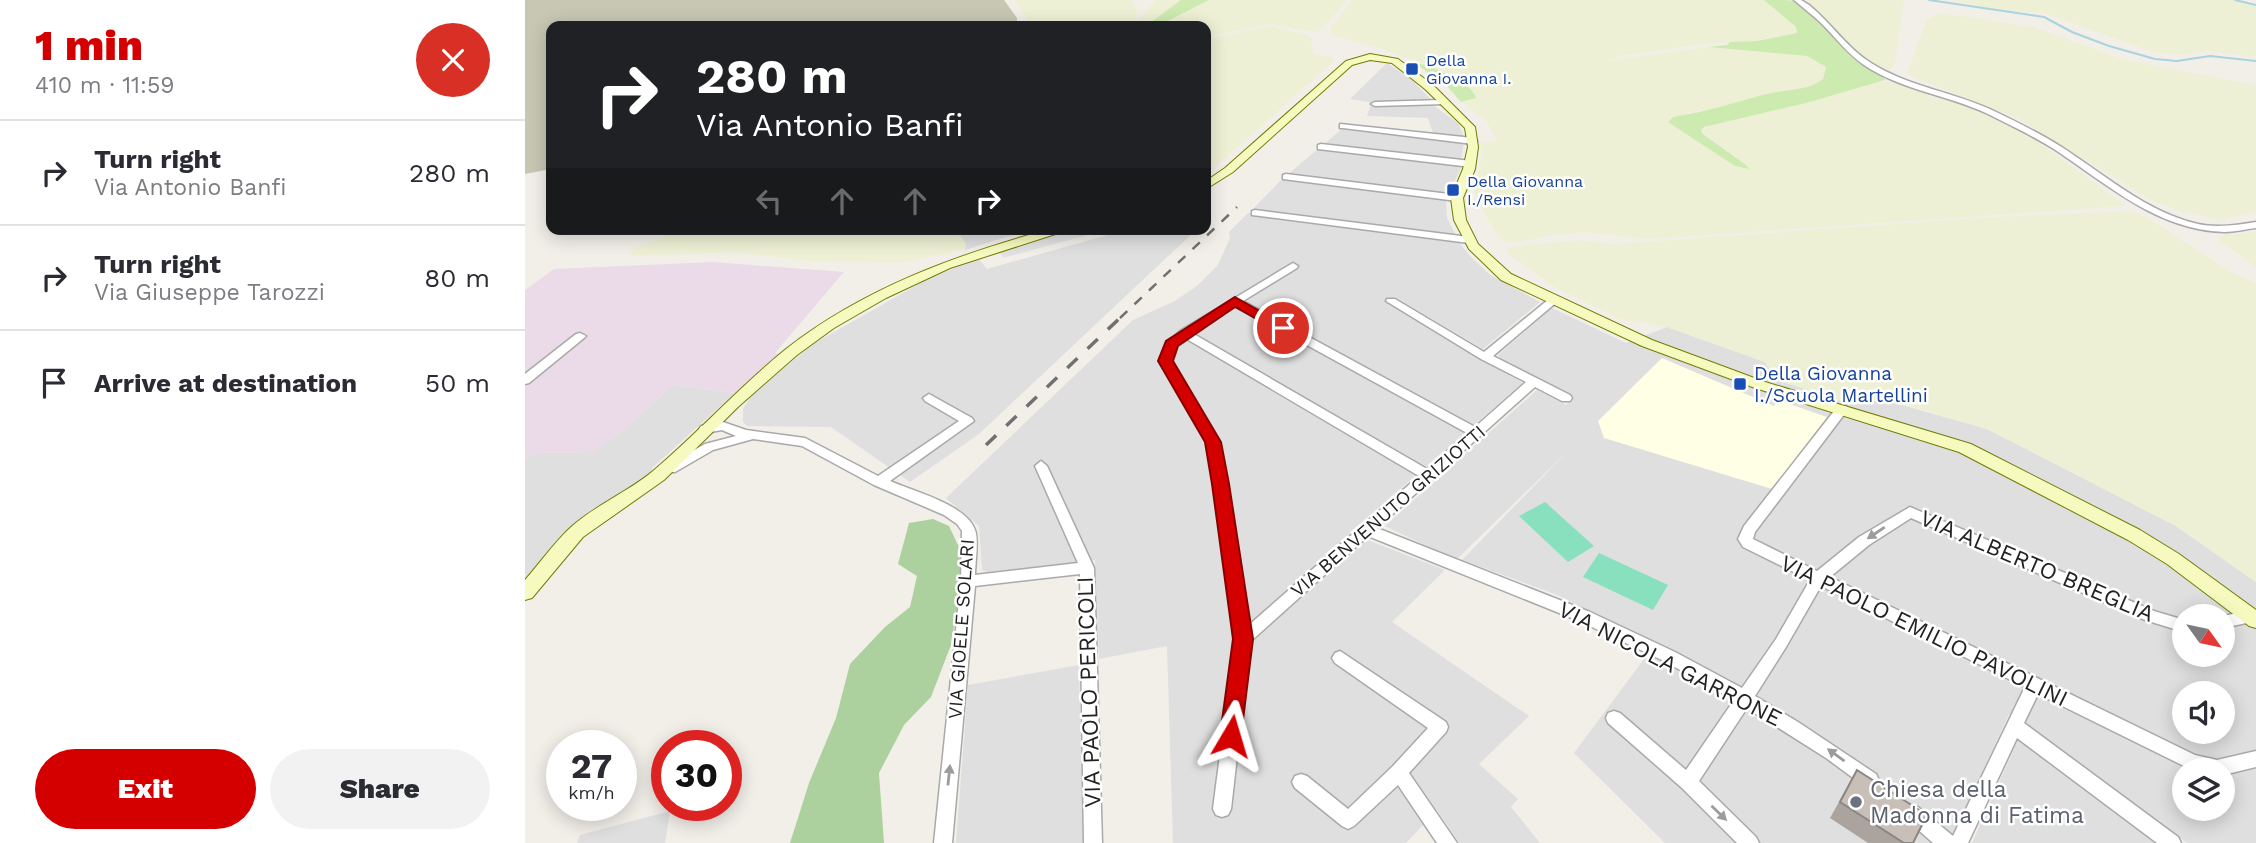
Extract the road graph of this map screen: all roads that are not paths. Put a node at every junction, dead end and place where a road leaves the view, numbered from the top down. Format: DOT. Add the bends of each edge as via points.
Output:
graph roads {
  1 [pos="1797,0"];
  2 [pos="1441,102"];
  3 [pos="1375,104"];
  4 [pos="1343,126"];
  5 [pos="1473,141"];
  6 [pos="1321,147"];
  7 [pos="1471,164"];
  8 [pos="1286,177"];
  9 [pos="1211,183"];
  10 [pos="1457,198"];
  11 [pos="1255,213"];
  12 [pos="2256,225"];
  13 [pos="1044,235"];
  14 [pos="1469,240"];
  15 [pos="1293,266"];
  16 [pos="1235,301"];
  17 [pos="1391,301"];
  18 [pos="1553,301"];
  19 [pos="1184,333"];
  20 [pos="580,336"];
  21 [pos="1485,357"];
  22 [pos="525,380"];
  23 [pos="1533,382"];
  24 [pos="929,398"];
  25 [pos="1566,398"];
  26 [pos="1842,409"];
  27 [pos="725,410"];
  28 [pos="728,427"];
  29 [pos="1476,433"];
  30 [pos="753,436"];
  31 [pos="703,438"];
  32 [pos="1041,467"];
  33 [pos="1427,475"];
  34 [pos="879,482"];
  35 [pos="1368,530"];
  36 [pos="1087,568"];
  37 [pos="1818,578"];
  38 [pos="968,581"];
  39 [pos="525,593"];
  40 [pos="2254,618"];
  41 [pos="2235,620"];
  42 [pos="2172,622"];
  43 [pos="1243,639"];
  44 [pos="1341,658"];
  45 [pos="2034,685"];
  46 [pos="1744,697"];
  47 [pos="1614,718"];
  48 [pos="2016,727"];
  49 [pos="2256,759"];
  50 [pos="1399,772"];
  51 [pos="1301,782"];
  52 [pos="1688,782"];
  53 [pos="1221,810"];
  54 [pos="943,843"];
  55 [pos="1093,843"];
  56 [pos="1448,843"];
  57 [pos="1750,843"];
  58 [pos="1947,843"];
  59 [pos="1959,843"];
  60 [pos="2172,843"];
  1 -- 12 [label="street" via="1867,64 2011,123 2147,209 2210,228"];
  2 -- 3 [label="street"];
  2 -- 5 [label="street" via="1467,123"];
  2 -- 9 [label="street" via="1429,87 1391,60 1358,59"];
  4 -- 5 [label="street"];
  5 -- 7 [label="street"];
  6 -- 7 [label="street"];
  7 -- 10 [label="street"];
  8 -- 10 [label="street"];
  10 -- 14 [label="street"];
  11 -- 14 [label="street"];
  13 -- 27 [label="street" via="964,258 872,299 813,336"];
  14 -- 18 [label="street" via="1506,277"];
  15 -- 16 [label="street"];
  16 -- 19 [label="street"];
  16 -- 29 [label="street"];
  17 -- 21 [label="street"];
  18 -- 21 [label="street"];
  18 -- 26 [label="street" via="1647,343 1760,385"];
  19 -- 33 [label="street"];
  19 -- 43 [label="street" via="1172,344 1165,361 1213,442"];
  20 -- 22 [label="street"];
  21 -- 23 [label="street"];
  23 -- 25 [label="street"];
  23 -- 29 [label="street, VIA BENVENUTO GRIZIOTTI"];
  24 -- 34 [label="street" via="968,421"];
  26 -- 37 [label="street, VIA PAOLO EMILIO PAVOLINI" via="1745,539"];
  26 -- 40 [label="street" via="1965,448 2031,481 2173,559"];
  27 -- 28 [label="street"];
  27 -- 31 [label="street"];
  28 -- 30 [label="street, VIA GIOELE SOLARI"];
  28 -- 31 [label="street, VIA GIOELE SOLARI"];
  29 -- 33 [label="street, VIA BENVENUTO GRIZIOTTI"];
  30 -- 31 [label="street, VIA GIOELE SOLARI"];
  30 -- 34 [label="street, VIA GIOELE SOLARI" via="813,444"];
  31 -- 39 [label="street" via="577,532"];
  32 -- 36 [label="street, VIA PAOLO PERICOLI"];
  33 -- 35 [label="street, VIA BENVENUTO GRIZIOTTI"];
  34 -- 38 [label="street, VIA GIOELE SOLARI" via="962,520 970,537"];
  35 -- 43 [label="street, VIA BENVENUTO GRIZIOTTI"];
  35 -- 46 [label="street, VIA NICOLA GARRONE" via="1617,631"];
  36 -- 38 [label="street"];
  36 -- 55 [label="street, VIA PAOLO PERICOLI"];
  42 -- 37 [label="street, VIA ALBERTO BREGLIA, one-way" via="1912,512 1864,541"];
  37 -- 45 [label="street, VIA PAOLO EMILIO PAVOLINI"];
  37 -- 46 [label="street, VIA ALBERTO BREGLIA"];
  54 -- 38 [label="street, VIA GIOELE SOLARI, one-way"];
  40 -- 41 [label="street"];
  43 -- 53 [label="street"];
  44 -- 50 [label="street" via="1440,727"];
  45 -- 48 [label="street"];
  45 -- 49 [label="street, VIA PAOLO EMILIO PAVOLINI" via="2192,762 2217,768"];
  46 -- 52 [label="street, VIA ALBERTO BREGLIA"];
  58 -- 46 [label="street, VIA NICOLA GARRONE, one-way" via="1815,740"];
  47 -- 52 [label="street"];
  48 -- 59 [label="street"];
  48 -- 60 [label="street"];
  50 -- 51 [label="street" via="1348,820"];
  50 -- 56 [label="street"];
  52 -- 57 [label="street, one-way"];
}
